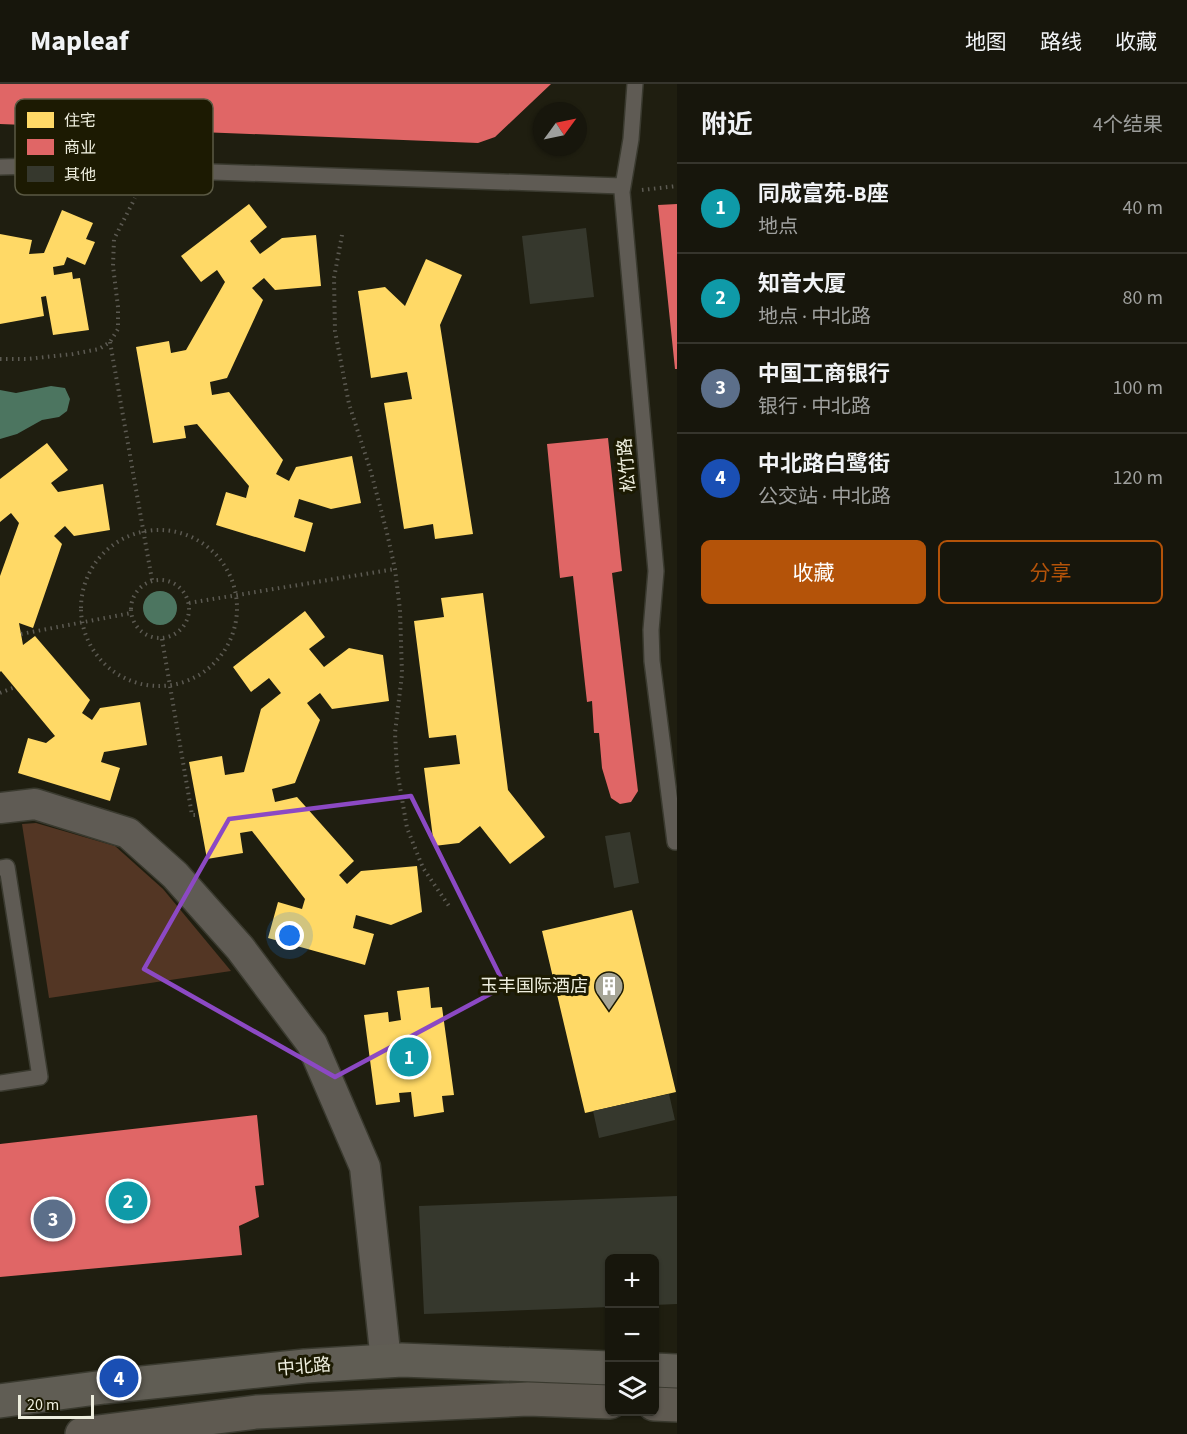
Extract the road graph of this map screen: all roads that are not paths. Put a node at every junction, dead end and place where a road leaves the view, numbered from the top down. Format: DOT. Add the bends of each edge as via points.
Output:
graph roads {
  1 [pos="635,84"];
  2 [pos="213,172"];
  3 [pos="622,186"];
  4 [pos="0,808"];
  5 [pos="676,842"];
  6 [pos="0,868"];
  7 [pos="0,1083"];
  8 [pos="386,1361"];
  9 [pos="605,1368"];
  10 [pos="659,1370"];
  11 [pos="677,1371"];
  12 [pos="0,1401"];
  13 [pos="605,1402"];
  14 [pos="659,1404"];
  15 [pos="677,1405"];
  16 [pos="82,1434"];
  1 -- 3 [label="lane, 松竹路"];
  2 -- 3 [label="lane"];
  3 -- 5 [label="lane, 松竹路" via="656,571 652,661"];
  4 -- 8 [label="street" via="35,804 128,833 175,875 240,948 312,1044 365,1167"];
  6 -- 7 [label="lane" via="7,867 40,1077"];
  8 -- 9 [label="main road, 中北路"];
  8 -- 12 [label="main road, 中北路" via="293,1367"];
  10 -- 11 [label="main road"];
  13 -- 16 [label="main road" via="528,1399 256,1412"];
  14 -- 15 [label="main road"];
}
